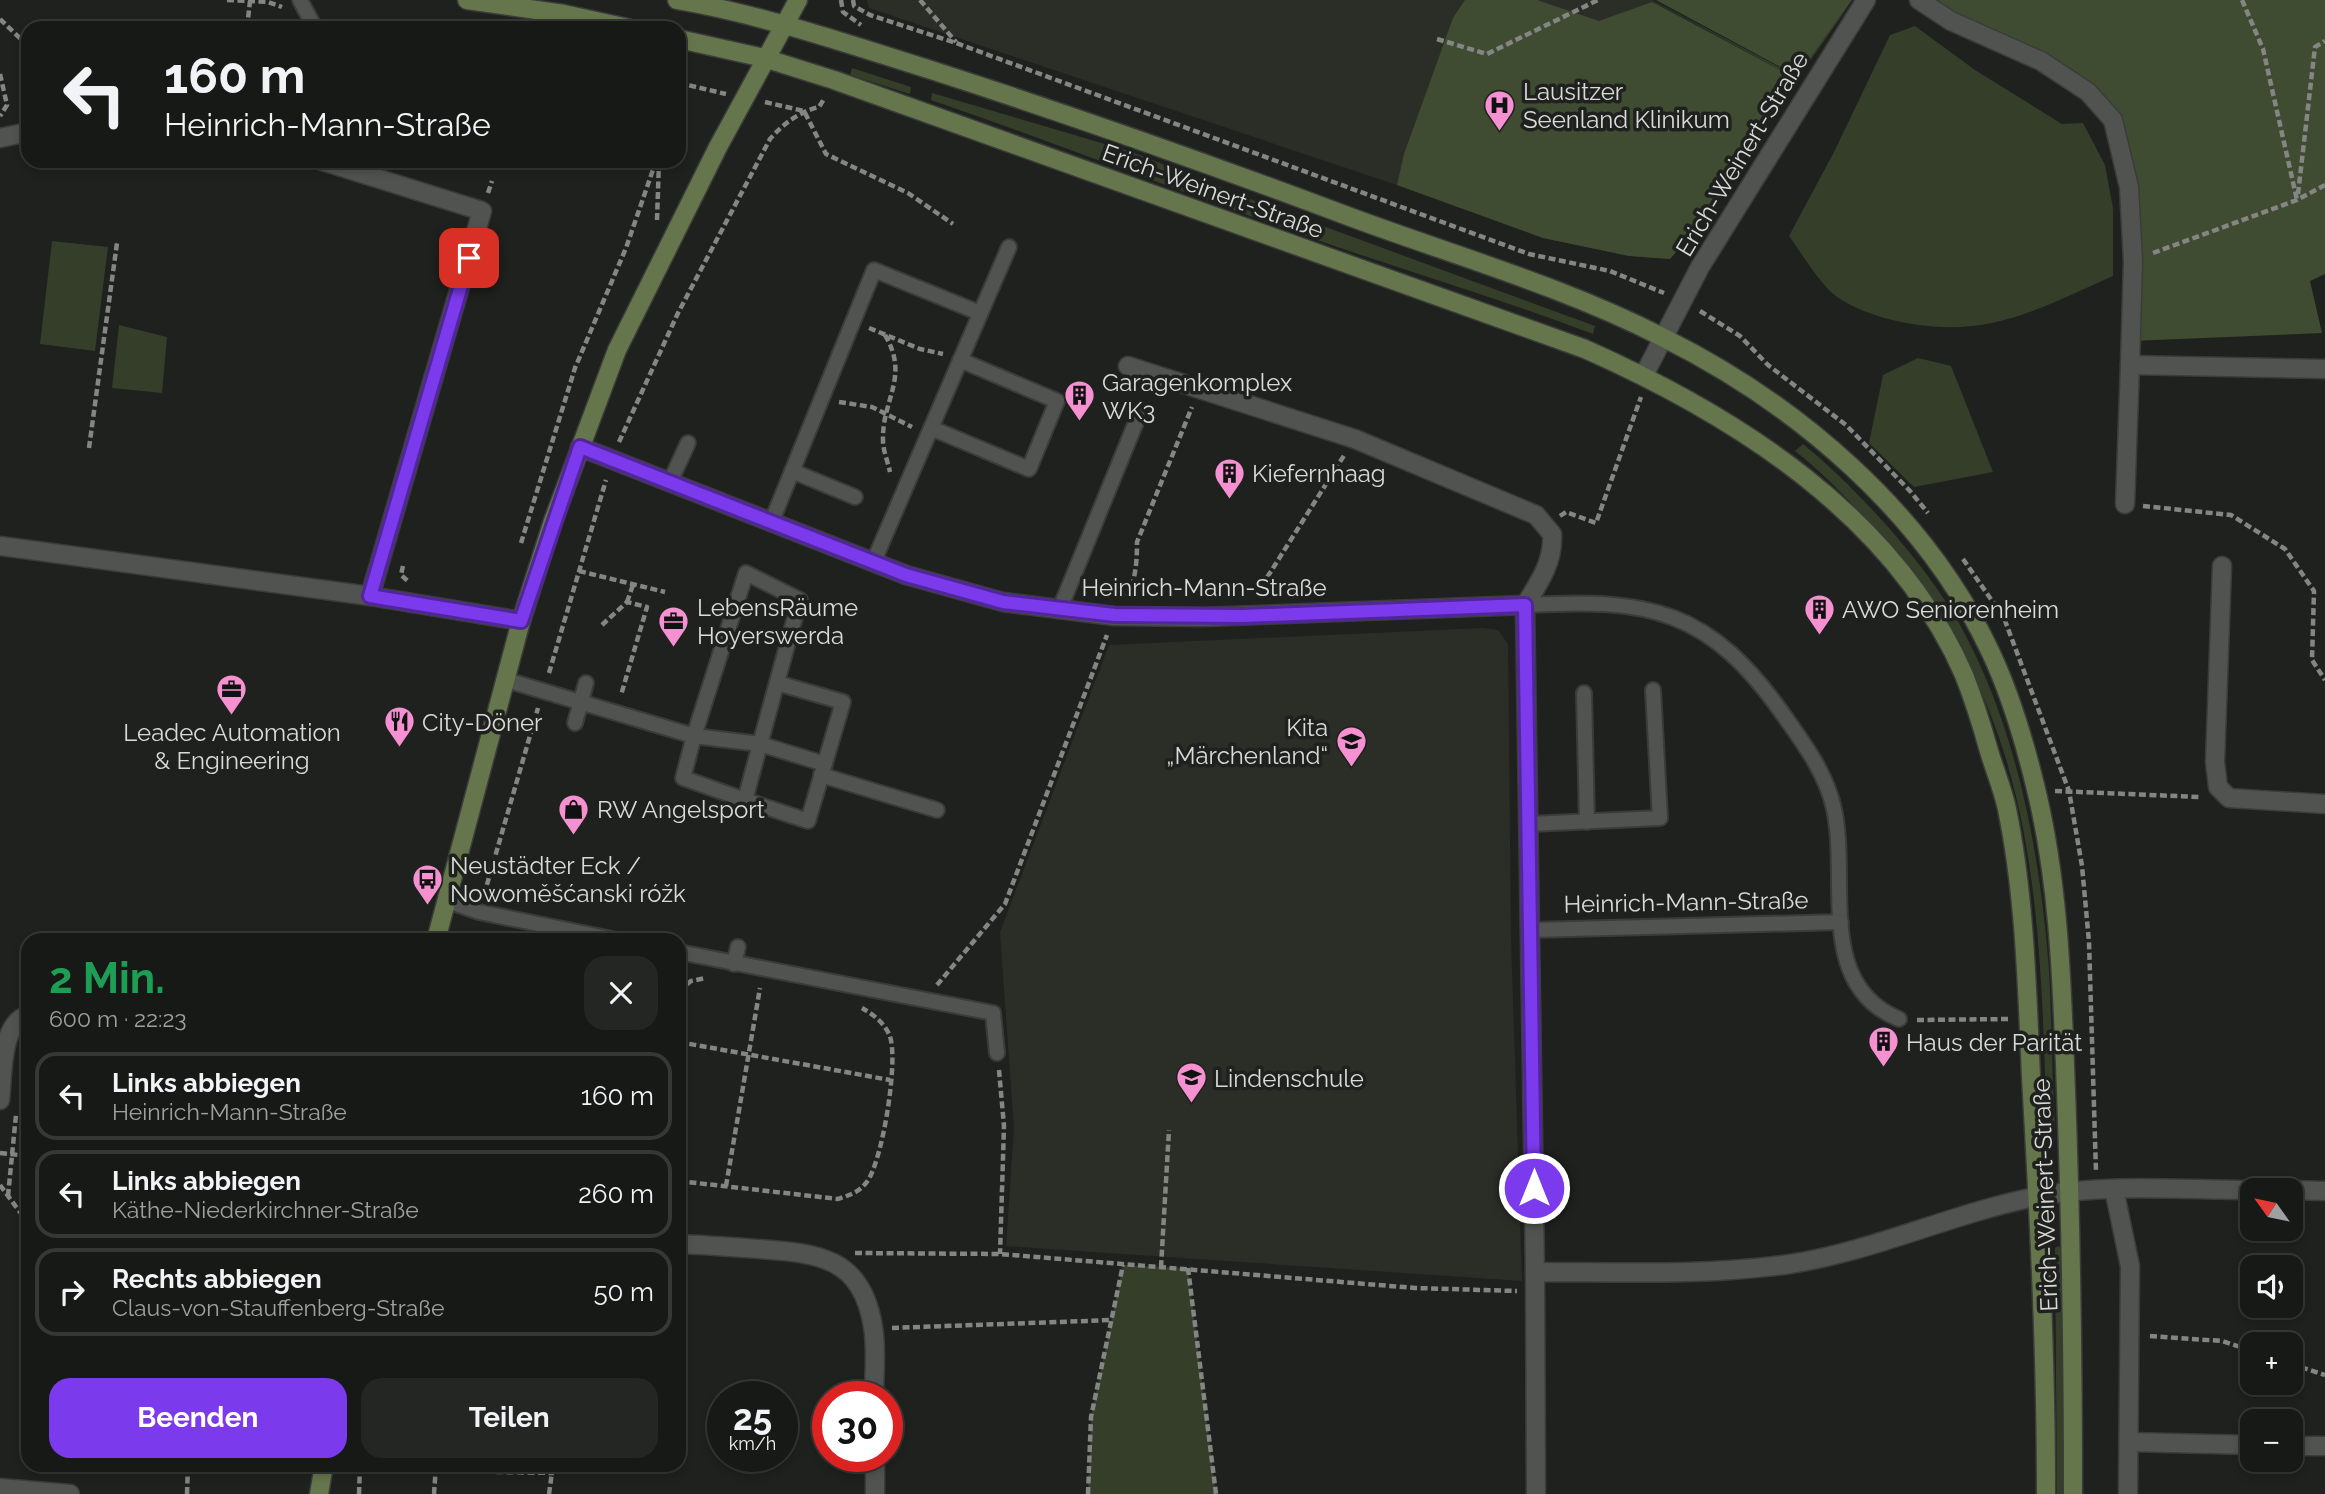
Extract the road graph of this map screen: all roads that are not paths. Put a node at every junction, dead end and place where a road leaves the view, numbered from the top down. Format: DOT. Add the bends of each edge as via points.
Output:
graph roads {
  1 [pos="300,0"];
  2 [pos="467,0"];
  3 [pos="677,0"];
  4 [pos="798,0"];
  5 [pos="1866,0"];
  6 [pos="1919,0"];
  7 [pos="311,21"];
  8 [pos="596,21"];
  9 [pos="784,23"];
  10 [pos="686,41"];
  11 [pos="764,58"];
  12 [pos="21,134"];
  13 [pos="0,138"];
  14 [pos="344,168"];
  15 [pos="1009,247"];
  16 [pos="980,313"];
  17 [pos="1663,337"];
  18 [pos="962,355"];
  19 [pos="2130,365"];
  20 [pos="1128,366"];
  21 [pos="2325,369"];
  22 [pos="1644,375"];
  23 [pos="1140,410"];
  24 [pos="931,428"];
  25 [pos="688,443"];
  26 [pos="580,447"];
  27 [pos="792,471"];
  28 [pos="670,482"];
  29 [pos="855,497"];
  30 [pos="2125,504"];
  31 [pos="771,523"];
  32 [pos="0,546"];
  33 [pos="873,563"];
  34 [pos="2222,566"];
  35 [pos="370,596"];
  36 [pos="1525,605"];
  37 [pos="1059,611"];
  38 [pos="521,621"];
  39 [pos="506,680"];
  40 [pos="586,683"];
  41 [pos="777,683"];
  42 [pos="1653,690"];
  43 [pos="1584,693"];
  44 [pos="581,702"];
  45 [pos="575,723"];
  46 [pos="694,736"];
  47 [pos="760,744"];
  48 [pos="823,770"];
  49 [pos="745,800"];
  50 [pos="2325,804"];
  51 [pos="937,810"];
  52 [pos="1587,821"];
  53 [pos="1530,824"];
  54 [pos="447,901"];
  55 [pos="1841,922"];
  56 [pos="1532,930"];
  57 [pos="438,933"];
  58 [pos="582,933"];
  59 [pos="737,947"];
  60 [pos="686,954"];
  61 [pos="734,964"];
  62 [pos="21,1019"];
  63 [pos="1899,1019"];
  64 [pos="998,1053"];
  65 [pos="0,1100"];
  66 [pos="2114,1189"];
  67 [pos="2240,1190"];
  68 [pos="2303,1190"];
  69 [pos="2070,1191"];
  70 [pos="2325,1191"];
  71 [pos="2039,1196"];
  72 [pos="686,1244"];
  73 [pos="1535,1272"];
  74 [pos="874,1381"];
  75 [pos="2129,1442"];
  76 [pos="2240,1445"];
  77 [pos="2303,1446"];
  78 [pos="2325,1446"];
  79 [pos="323,1472"];
  80 [pos="875,1472"];
  81 [pos="0,1488"];
  82 [pos="70,1494"];
  83 [pos="319,1494"];
  84 [pos="876,1494"];
  85 [pos="1536,1494"];
  86 [pos="2046,1494"];
  87 [pos="2073,1494"];
  88 [pos="2128,1494"];
  1 -- 7 [label="lane"];
  2 -- 8 [label="street"];
  3 -- 9 [label="street, Erich-Weinert-Straße"];
  4 -- 9 [label="street"];
  5 -- 17 [label="street, Erich-Weinert-Straße"];
  6 -- 19 [label="street" via="1951,21 2041,61 2088,92 2113,120 2129,187 2133,261"];
  9 -- 11 [label="street"];
  9 -- 17 [label="street, Erich-Weinert-Straße" via="1091,121 1567,296"];
  10 -- 11 [label="street, Erich-Weinert-Straße"];
  11 -- 22 [label="street, Erich-Weinert-Straße" via="1517,323"];
  11 -- 26 [label="street" via="617,350"];
  12 -- 13 [label="street"];
  14 -- 35 [label="street" via="482,211"];
  15 -- 16 [label="lane"];
  16 -- 18 [label="lane"];
  16 -- 27 [label="lane" via="874,270"];
  17 -- 22 [label="street, Erich-Weinert-Straße"];
  17 -- 69 [label="street, Erich-Weinert-Straße" via="1759,395 1833,450 1924,544 1990,649 2037,790 2050,861 2060,950"];
  18 -- 24 [label="lane"];
  18 -- 24 [label="lane" via="1057,401 1029,469"];
  19 -- 21 [label="street"];
  19 -- 30 [label="street"];
  20 -- 36 [label="street" via="1354,439 1536,515 1552,534 1550,555"];
  22 -- 71 [label="street, Erich-Weinert-Straße" via="1762,443 1818,486 1891,563 1946,641 1979,715 2007,807 2018,880"];
  23 -- 37 [label="lane"];
  24 -- 33 [label="lane"];
  25 -- 28 [label="lane"];
  26 -- 28 [label="street, Heinrich-Mann-Straße"];
  26 -- 38 [label="street"];
  27 -- 29 [label="lane"];
  27 -- 31 [label="lane"];
  28 -- 31 [label="street, Heinrich-Mann-Straße"];
  31 -- 33 [label="street, Heinrich-Mann-Straße"];
  32 -- 35 [label="street"];
  33 -- 37 [label="street, Heinrich-Mann-Straße" via="952,590"];
  34 -- 50 [label="street" via="2218,787 2229,798"];
  35 -- 38 [label="street"];
  36 -- 37 [label="street, Heinrich-Mann-Straße" via="1243,616"];
  36 -- 53 [label="street, Heinrich-Mann-Straße"];
  36 -- 55 [label="lane, Heinrich-Mann-Straße" via="1624,603 1686,624 1732,652 1759,681 1822,775 1834,806"];
  38 -- 39 [label="street"];
  39 -- 44 [label="lane"];
  39 -- 54 [label="street"];
  40 -- 44 [label="lane"];
  41 -- 46 [label="lane" via="800,600 746,573"];
  41 -- 47 [label="lane"];
  41 -- 48 [label="lane" via="843,702"];
  42 -- 52 [label="lane" via="1660,817"];
  43 -- 52 [label="lane"];
  44 -- 45 [label="lane"];
  44 -- 46 [label="lane"];
  46 -- 47 [label="lane"];
  46 -- 49 [label="lane" via="683,779"];
  47 -- 48 [label="lane"];
  47 -- 49 [label="lane"];
  48 -- 49 [label="lane" via="808,821"];
  48 -- 51 [label="lane"];
  52 -- 53 [label="lane"];
  53 -- 56 [label="street, Heinrich-Mann-Straße"];
  54 -- 57 [label="street"];
  54 -- 58 [label="lane"];
  55 -- 56 [label="lane, Heinrich-Mann-Straße"];
  55 -- 63 [label="lane, Heinrich-Mann-Straße" via="1842,945 1859,990 1881,1012"];
  56 -- 73 [label="street, Heinrich-Mann-Straße"];
  59 -- 61 [label="lane"];
  60 -- 61 [label="lane"];
  61 -- 64 [label="lane" via="993,1013"];
  62 -- 65 [label="street" via="8,1035"];
  66 -- 67 [label="street"];
  66 -- 69 [label="street"];
  66 -- 75 [label="street" via="2130,1266"];
  68 -- 70 [label="street"];
  69 -- 71 [label="street"];
  69 -- 87 [label="street, Erich-Weinert-Straße"];
  71 -- 73 [label="street" via="1792,1263 1719,1272"];
  71 -- 86 [label="street, Erich-Weinert-Straße"];
  72 -- 74 [label="street" via="810,1252 844,1268 859,1286 873,1328"];
  73 -- 85 [label="street, Heinrich-Mann-Straße"];
  75 -- 76 [label="street"];
  75 -- 88 [label="street"];
  77 -- 78 [label="street"];
  79 -- 83 [label="street"];
  80 -- 84 [label="street"];
  81 -- 82 [label="street"];
}
